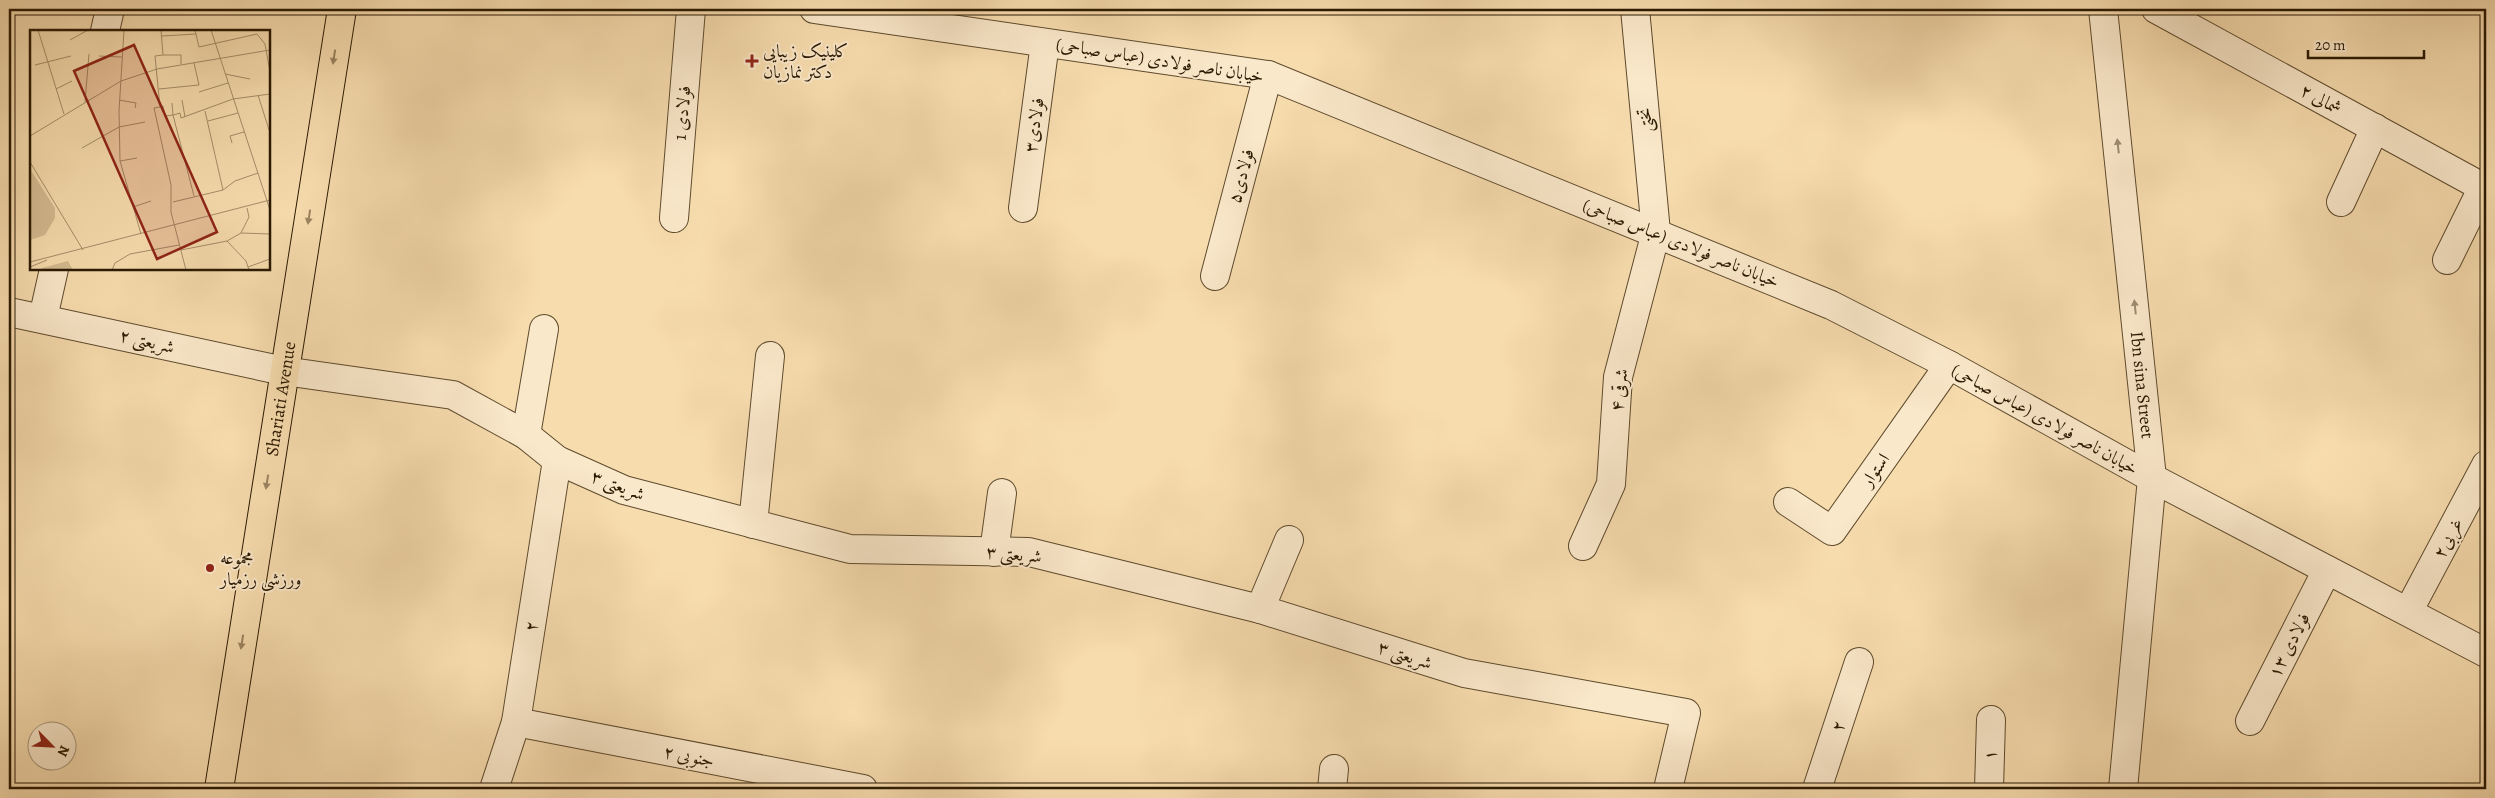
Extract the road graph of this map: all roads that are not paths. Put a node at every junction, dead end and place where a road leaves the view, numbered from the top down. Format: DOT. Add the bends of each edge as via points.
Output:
graph roads {
  1 [pos="110,9"];
  2 [pos="342,9"];
  3 [pos="691,9"];
  4 [pos="814,9"];
  5 [pos="1635,9"];
  6 [pos="2103,9"];
  7 [pos="2156,9"];
  8 [pos="105,30"];
  9 [pos="1045,42"];
  10 [pos="1268,75"];
  11 [pos="2375,128"];
  12 [pos="2485,188"];
  13 [pos="2341,202"];
  14 [pos="1023,208"];
  15 [pos="674,218"];
  16 [pos="1656,232"];
  17 [pos="2447,260"];
  18 [pos="54,270"];
  19 [pos="1215,276"];
  20 [pos="9,312"];
  21 [pos="43,318"];
  22 [pos="544,329"];
  23 [pos="770,356"];
  24 [pos="1949,366"];
  25 [pos="284,371"];
  26 [pos="526,435"];
  27 [pos="557,460"];
  28 [pos="2486,465"];
  29 [pos="2152,478"];
  30 [pos="1002,493"];
  31 [pos="1788,502"];
  32 [pos="753,524"];
  33 [pos="1289,540"];
  34 [pos="1583,546"];
  35 [pos="994,552"];
  36 [pos="2328,570"];
  37 [pos="1260,609"];
  38 [pos="2409,610"];
  39 [pos="2486,653"];
  40 [pos="1860,662"];
  41 [pos="1991,720"];
  42 [pos="2250,721"];
  43 [pos="516,722"];
  44 [pos="1674,787"];
  45 [pos="219,789"];
  46 [pos="494,789"];
  47 [pos="863,789"];
  48 [pos="1817,789"];
  49 [pos="1989,789"];
  50 [pos="2123,789"];
  1 -- 8 [label="street"];
  2 -- 25 [label="main road, Shariati Avenue, one-way"];
  3 -- 15 [label="street, فولادی 1"];
  4 -- 9 [label="street, خیابان ناصر فولادی (عباس صباحی)"];
  5 -- 16 [label="street, تختی"];
  29 -- 6 [label="street, Ibn sina Street, one-way"];
  7 -- 11 [label="street, ۲ شمالی"];
  9 -- 10 [label="street, خیابان ناصر فولادی (عباس صباحی)"];
  9 -- 14 [label="street, فولادی۳"];
  10 -- 16 [label="street, خیابان ناصر فولادی (عباس صباحی)"];
  10 -- 19 [label="street, فولادی۵"];
  11 -- 12 [label="street, ۲ شمالی"];
  11 -- 13 [label="street"];
  12 -- 17 [label="street"];
  16 -- 24 [label="street, خیابان ناصر فولادی (عباس صباحی)" via="1831,305"];
  16 -- 34 [label="street, ۴ شرقی" via="1618,377 1611,484"];
  18 -- 21 [label="street"];
  20 -- 21 [label="street, شریعتی ۲"];
  21 -- 25 [label="street, شریعتی ۲"];
  22 -- 26 [label="street"];
  23 -- 32 [label="street"];
  24 -- 29 [label="street, خیابان ناصر فولادی (عباس صباحی)"];
  24 -- 31 [label="street, استوار" via="1832,531"];
  25 -- 26 [label="street, شریعتی ۳" via="453,394"];
  25 -- 45 [label="main road, Shariati Avenue, one-way"];
  26 -- 27 [label="street, شریعتی ۳"];
  27 -- 32 [label="street, شریعتی ۳" via="624,490"];
  27 -- 43 [label="street, ۲"];
  28 -- 38 [label="street, غربی۲"];
  29 -- 36 [label="street, خیابان ناصر فولادی (عباس صباحی)"];
  29 -- 50 [label="street, Ibn sina Street"];
  30 -- 35 [label="street"];
  32 -- 35 [label="street, شریعتی ۳" via="850,549"];
  33 -- 37 [label="street"];
  35 -- 37 [label="street, شریعتی ۳" via="1030,552"];
  36 -- 38 [label="street, خیابان ناصر فولادی (عباس صباحی)"];
  36 -- 42 [label="street, فولادی ۱۳"];
  37 -- 44 [label="street, شریعتی ۳" via="1464,673 1686,713"];
  38 -- 39 [label="street, خیابان ناصر فولادی (عباس صباحی)"];
  40 -- 48 [label="street, ۲"];
  41 -- 49 [label="street, ۱"];
  43 -- 46 [label="street, ۲"];
  43 -- 47 [label="street, ۲ جنوبی"];
}
